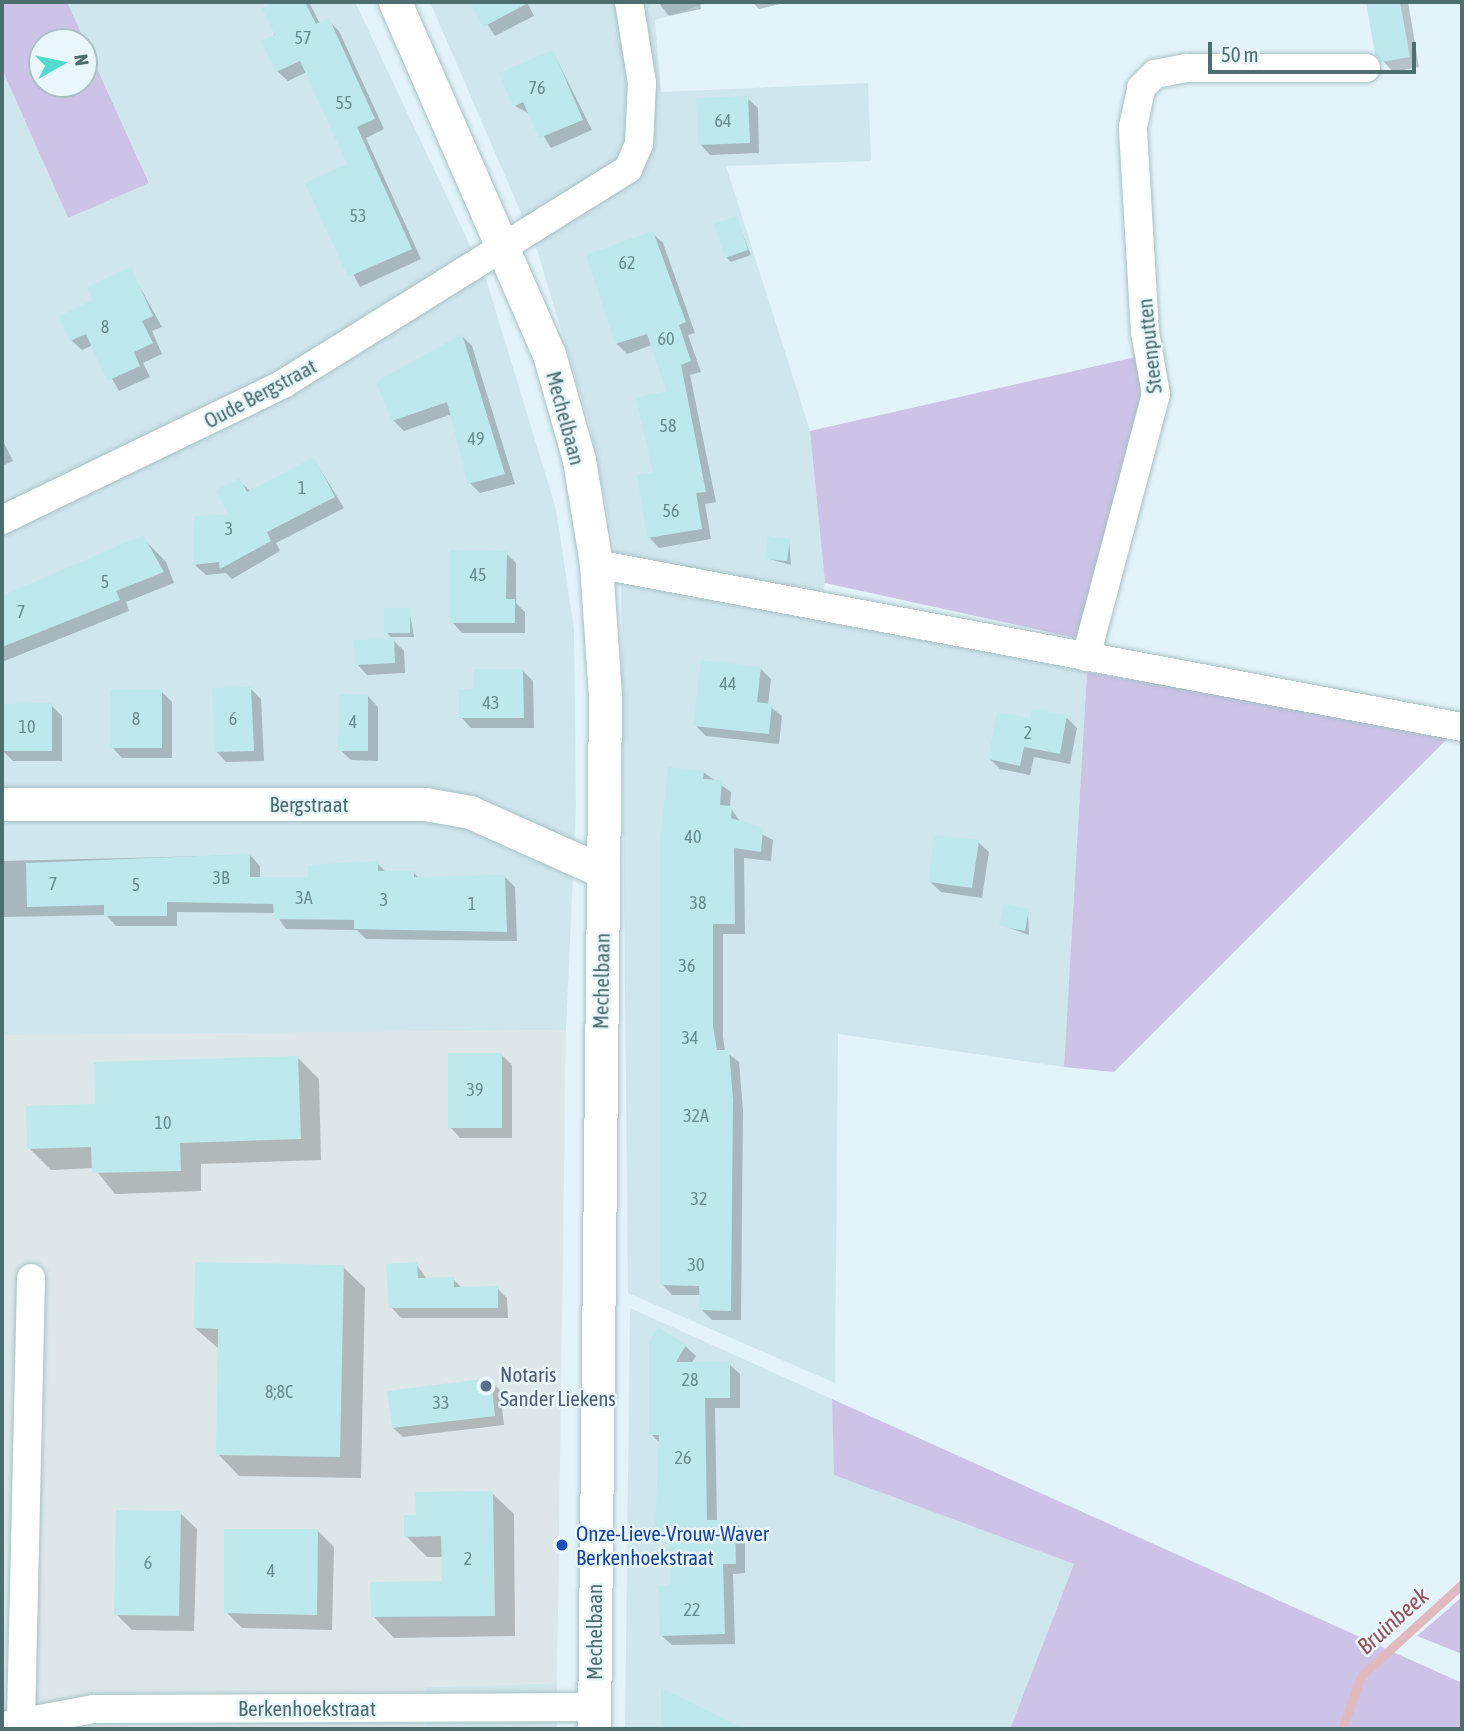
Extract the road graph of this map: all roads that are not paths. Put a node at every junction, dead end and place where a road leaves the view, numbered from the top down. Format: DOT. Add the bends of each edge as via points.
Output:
graph roads {
  1 [pos="395,2"];
  2 [pos="629,2"];
  3 [pos="1366,68"];
  4 [pos="507,247"];
  5 [pos="2,520"];
  6 [pos="596,564"];
  7 [pos="1086,657"];
  8 [pos="1462,727"];
  9 [pos="2,804"];
  10 [pos="603,871"];
  11 [pos="31,1278"];
  12 [pos="595,1718"];
  13 [pos="11,1723"];
  1 -- 4 [label="street, Mechelbaan"];
  2 -- 4 [label="street" via="642,83 639,145 628,169"];
  3 -- 7 [label="street, Steenputten" via="1186,68 1155,74 1141,88 1133,127 1145,332 1156,394"];
  4 -- 5 [label="street, Oude Bergstraat" via="283,384"];
  4 -- 6 [label="street, Mechelbaan" via="565,408"];
  6 -- 7 [label="street"];
  6 -- 10 [label="street, Mechelbaan" via="605,696"];
  7 -- 8 [label="street"];
  9 -- 10 [label="street, Bergstraat" via="425,804 470,812"];
  10 -- 12 [label="street, Mechelbaan"];
  11 -- 13 [label="street, Berkenhoekstraat"];
  12 -- 13 [label="street, Berkenhoekstraat" via="93,1709"];
}
